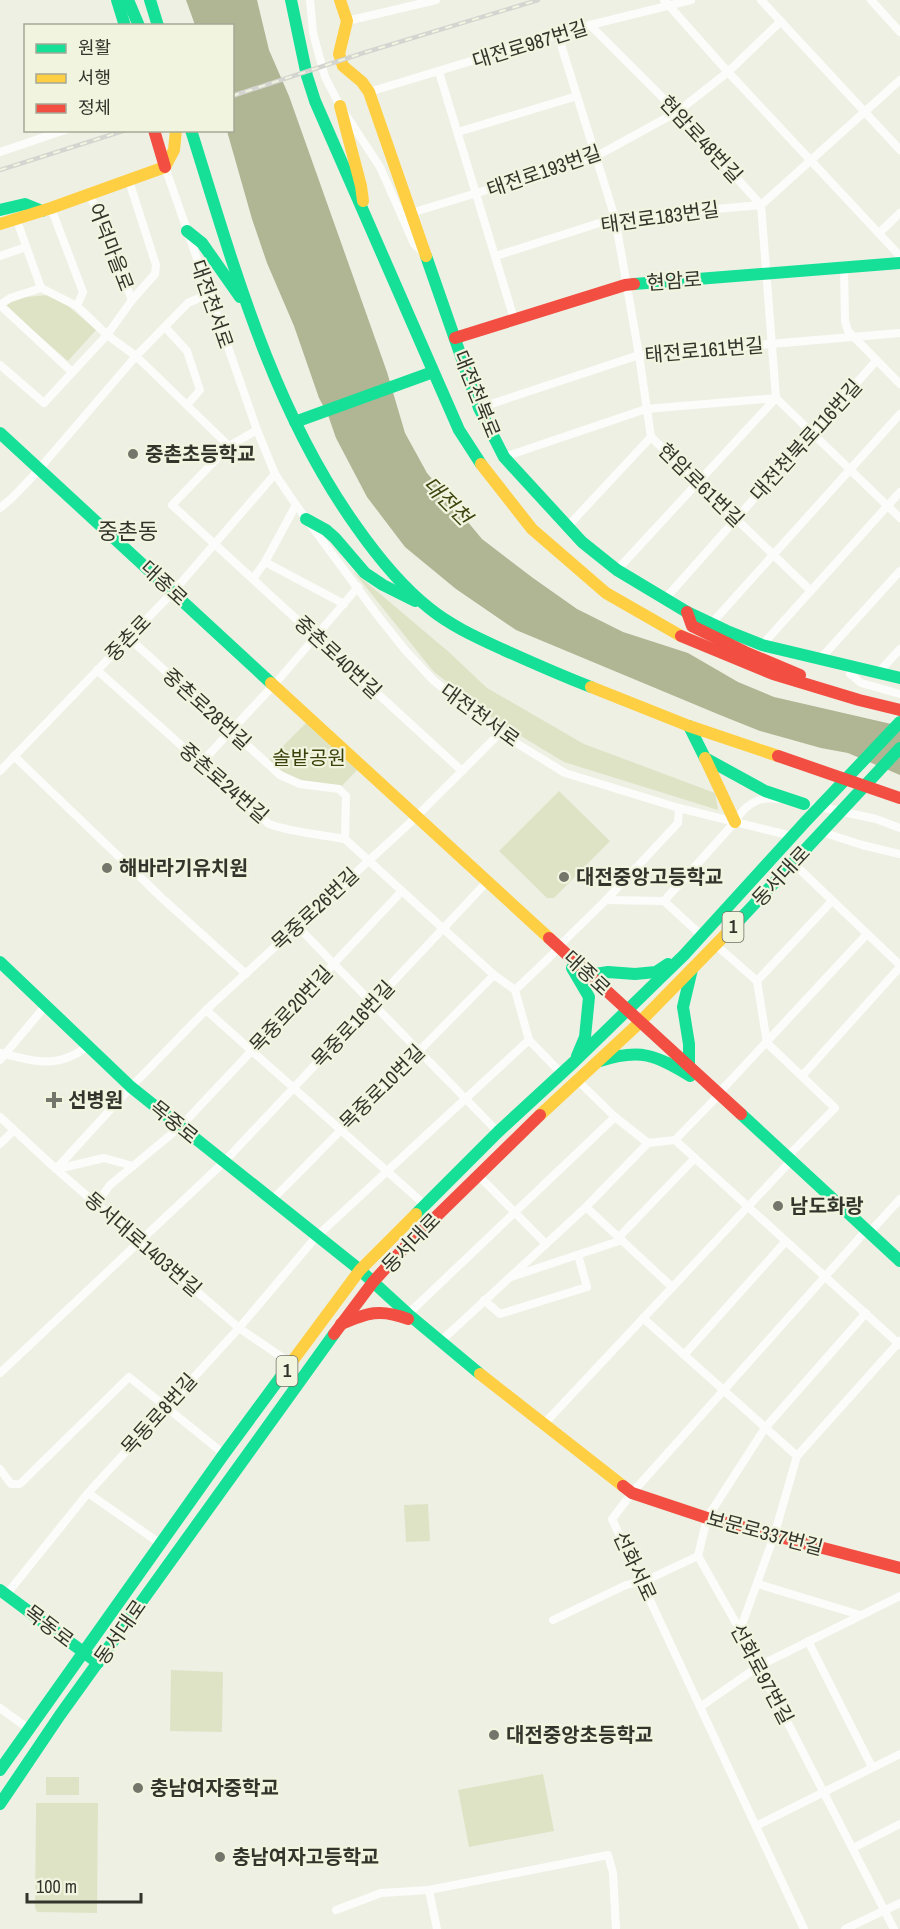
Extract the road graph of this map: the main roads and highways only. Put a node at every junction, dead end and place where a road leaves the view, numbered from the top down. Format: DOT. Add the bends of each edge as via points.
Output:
graph roads {
  1 [pos="117,0"];
  2 [pos="128,0"];
  3 [pos="150,0"];
  4 [pos="291,0"];
  5 [pos="340,0"];
  6 [pos="124,24"];
  7 [pos="138,24"];
  8 [pos="157,24"];
  9 [pos="340,106"];
  10 [pos="155,132"];
  11 [pos="176,132"];
  12 [pos="192,132"];
  13 [pos="165,167"];
  14 [pos="47,209"];
  15 [pos="0,210"];
  16 [pos="365,215"];
  17 [pos="0,224"];
  18 [pos="187,231"];
  19 [pos="900,263"];
  20 [pos="246,305"];
  21 [pos="455,338"];
  22 [pos="433,372"];
  23 [pos="295,422"];
  24 [pos="0,433"];
  25 [pos="0,444"];
  26 [pos="36,472"];
  27 [pos="306,519"];
  28 [pos="429,608"];
  29 [pos="687,612"];
  30 [pos="900,678"];
  31 [pos="859,700"];
  32 [pos="900,710"];
  33 [pos="900,722"];
  34 [pos="689,726"];
  35 [pos="900,748"];
  36 [pos="705,758"];
  37 [pos="900,798"];
  38 [pos="804,804"];
  39 [pos="415,819"];
  40 [pos="735,822"];
  41 [pos="557,949"];
  42 [pos="684,955"];
  43 [pos="572,968"];
  44 [pos="2,969"];
  45 [pos="692,969"];
  46 [pos="589,975"];
  47 [pos="626,1013"];
  48 [pos="638,1024"];
  49 [pos="575,1061"];
  50 [pos="595,1062"];
  51 [pos="690,1072"];
  52 [pos="866,1233"];
  53 [pos="900,1261"];
  54 [pos="900,1268"];
  55 [pos="360,1270"];
  56 [pos="373,1282"];
  57 [pos="341,1324"];
  58 [pos="425,1328"];
  59 [pos="900,1568"];
  60 [pos="3,1592"];
  61 [pos="84,1653"];
  62 [pos="98,1663"];
  63 [pos="0,1770"];
  64 [pos="0,1804"];
  1 -- 6 [label="main road"];
  2 -- 7 [label="main road"];
  3 -- 8 [label="main road"];
  4 -- 16 [label="main road" via="315,101"];
  5 -- 21 [label="main road, 대전천북로" via="347,21 339,54 343,66 369,92"];
  9 -- 16 [label="main road"];
  10 -- 13 [label="main road, 대전천서로"];
  11 -- 13 [label="main road" via="174,152"];
  12 -- 20 [label="main road"];
  13 -- 14 [label="main road, 어덕마을로"];
  14 -- 15 [label="main road" via="25,204"];
  14 -- 17 [label="main road, 어덕마을로"];
  16 -- 22 [label="main road"];
  18 -- 20 [label="main road" via="202,243"];
  19 -- 21 [label="main road, 현암로" via="625,285"];
  20 -- 23 [label="main road"];
  21 -- 29 [label="main road, 대전천북로" via="479,408 504,457 582,542 617,570"];
  22 -- 23 [label="main road"];
  22 -- 31 [label="main road" via="459,430 499,490 532,529 606,593 689,641 773,674"];
  23 -- 28 [label="main road" via="315,464 374,551"];
  24 -- 26 [label="main road, 대종로"];
  25 -- 26 [label="main road, 대종로"];
  26 -- 39 [label="main road, 대종로"];
  27 -- 28 [label="main road" via="335,538 365,573"];
  28 -- 34 [label="main road" via="506,652"];
  29 -- 30 [label="main road, 대전천북로" via="762,645"];
  29 -- 31 [label="main road" via="692,626"];
  31 -- 32 [label="main road"];
  33 -- 42 [label="main road, 동서대로 / 1"];
  34 -- 36 [label="main road"];
  34 -- 37 [label="main road"];
  35 -- 45 [label="main road, 동서대로 / 1"];
  36 -- 38 [label="main road" via="765,791"];
  36 -- 40 [label="main road"];
  39 -- 41 [label="main road, 대종로"];
  39 -- 41 [label="main road, 대종로" via="483,886"];
  41 -- 43 [label="main road, 대종로"];
  41 -- 46 [label="main road, 대종로"];
  42 -- 46 [label="main road" via="656,972"];
  42 -- 47 [label="main road, 동서대로 / 1"];
  43 -- 47 [label="main road, 대종로"];
  43 -- 49 [label="main road" via="589,997 585,1037"];
  44 -- 55 [label="main road, 목중로" via="46,1005 131,1087"];
  45 -- 48 [label="main road, 동서대로 / 1"];
  45 -- 51 [label="main road" via="683,1007"];
  46 -- 47 [label="main road, 대종로"];
  47 -- 48 [label="main road, 대종로"];
  47 -- 49 [label="main road, 동서대로 / 1"];
  48 -- 50 [label="main road, 동서대로 / 1"];
  48 -- 51 [label="main road, 대종로"];
  49 -- 55 [label="main road, 동서대로 / 1"];
  50 -- 51 [label="main road" via="625,1055 658,1057"];
  50 -- 56 [label="main road, 동서대로 / 1"];
  51 -- 52 [label="main road, 대종로"];
  52 -- 53 [label="main road, 대종로"];
  52 -- 54 [label="main road, 대종로"];
  55 -- 56 [label="main road"];
  55 -- 61 [label="main road, 동서대로 / 1"];
  56 -- 57 [label="main road, 동서대로 / 1"];
  56 -- 58 [label="main road"];
  57 -- 58 [label="main road" via="373,1312 390,1311"];
  57 -- 62 [label="main road, 동서대로 / 1"];
  58 -- 59 [label="main road, 보문로337번길" via="632,1493 707,1518"];
  60 -- 61 [label="main road, 목동로"];
  61 -- 62 [label="main road, 목동로"];
  61 -- 63 [label="main road, 동서대로 / 1"];
  62 -- 64 [label="main road, 동서대로 / 1"];
}
